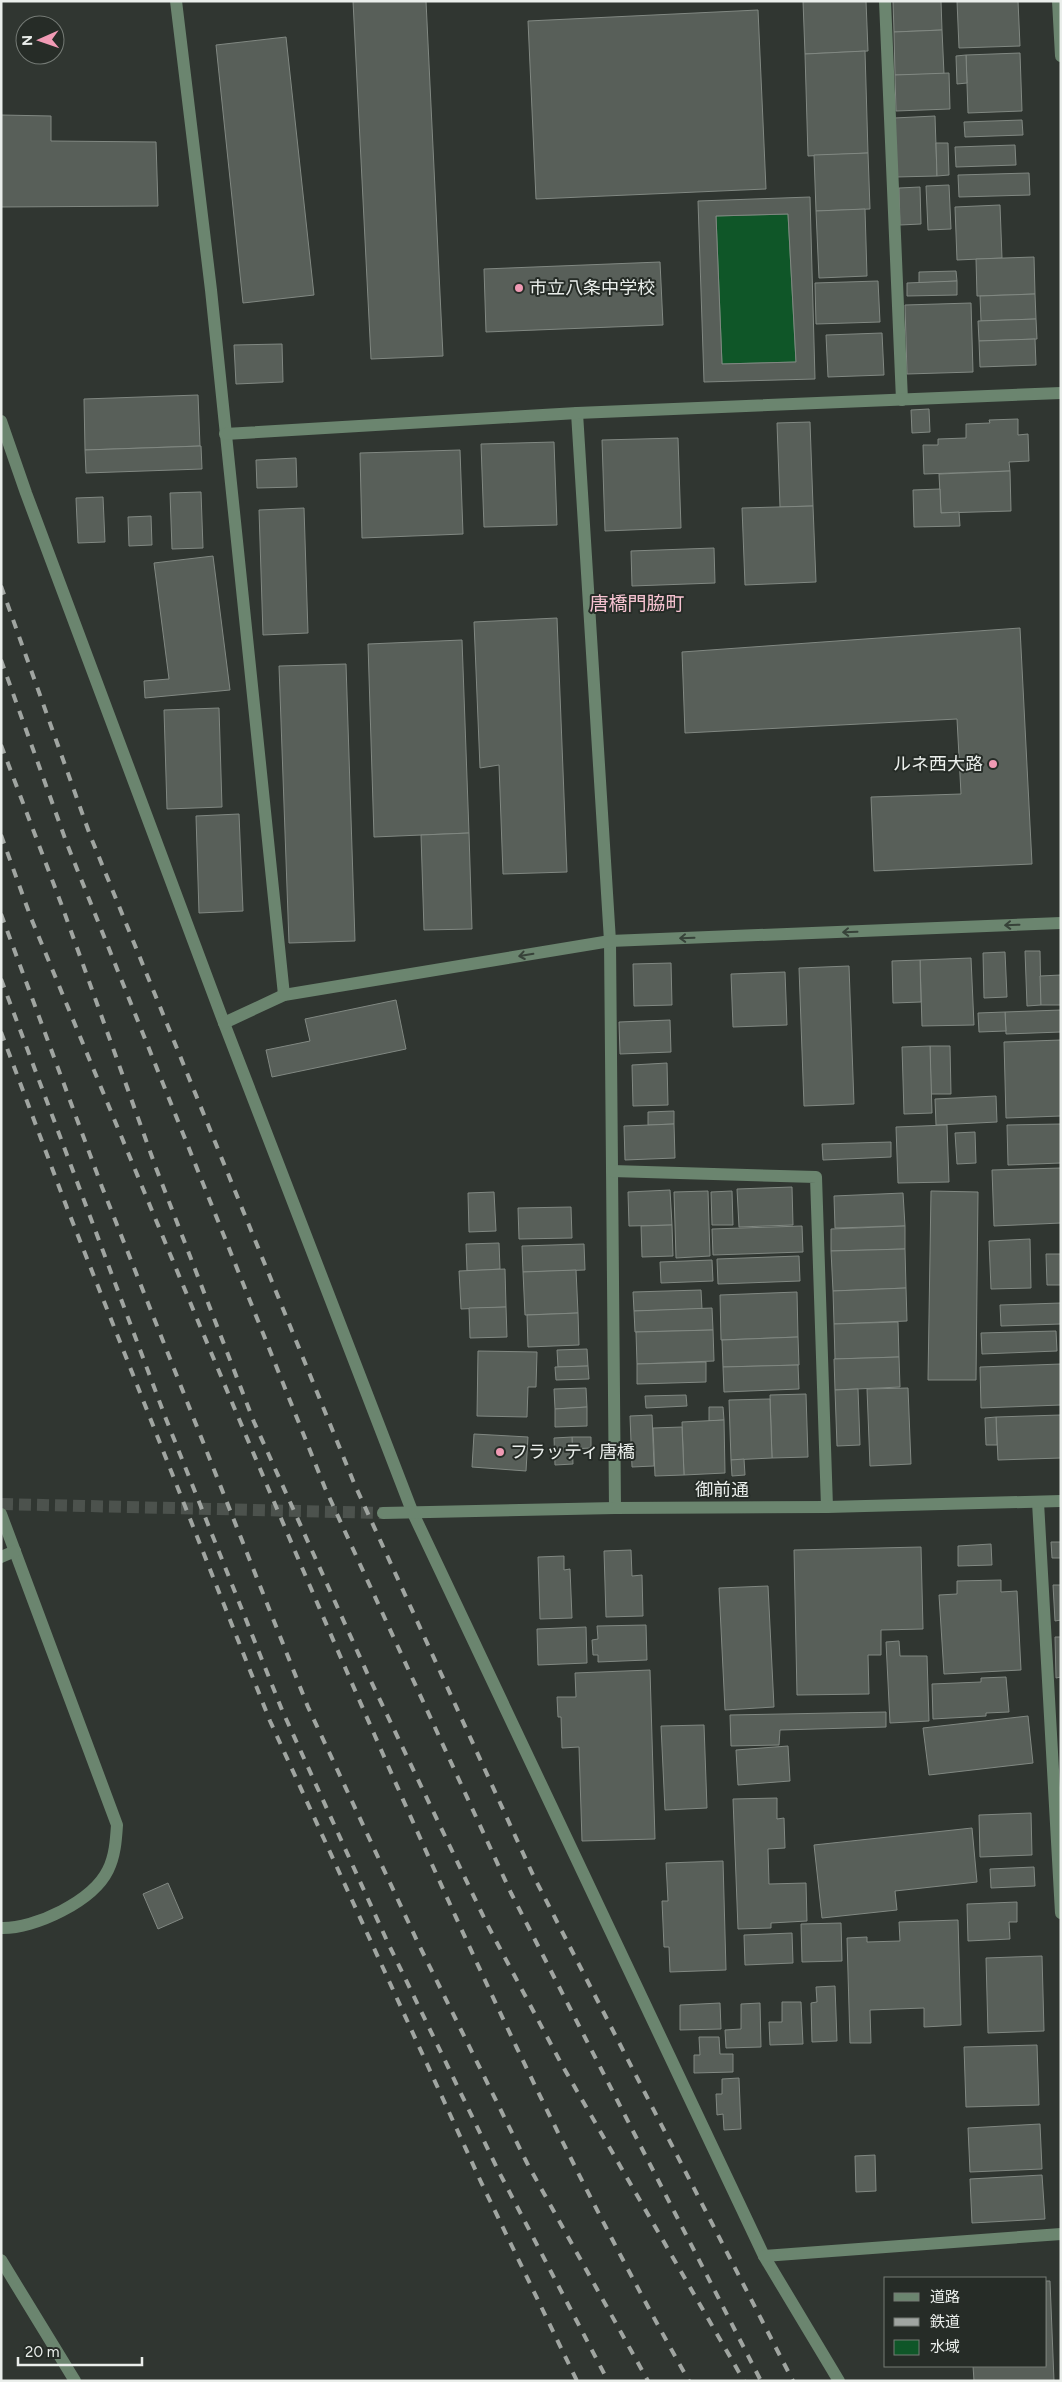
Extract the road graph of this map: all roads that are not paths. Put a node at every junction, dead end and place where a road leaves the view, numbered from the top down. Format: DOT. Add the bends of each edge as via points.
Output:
graph roads {
  1 [pos="176,1"];
  2 [pos="885,1"];
  3 [pos="1058,1"];
  4 [pos="1061,56"];
  5 [pos="1061,393"];
  6 [pos="902,400"];
  7 [pos="577,413"];
  8 [pos="1,421"];
  9 [pos="225,434"];
  10 [pos="1061,924"];
  11 [pos="610,941"];
  12 [pos="284,995"];
  13 [pos="224,1023"];
  14 [pos="612,1171"];
  15 [pos="1061,1501"];
  16 [pos="1038,1502"];
  17 [pos="827,1507"];
  18 [pos="615,1508"];
  19 [pos="412,1511"];
  20 [pos="384,1513"];
  21 [pos="1,1514"];
  22 [pos="15,1551"];
  23 [pos="1,1557"];
  24 [pos="1061,1913"];
  25 [pos="1,1928"];
  26 [pos="1061,2234"];
  27 [pos="764,2256"];
  28 [pos="1,2260"];
  29 [pos="75,2381"];
  30 [pos="839,2381"];
  1 -- 9 [label="street"];
  2 -- 6 [label="street"];
  3 -- 4 [label="street"];
  5 -- 6 [label="street"];
  6 -- 7 [label="street"];
  7 -- 9 [label="street"];
  7 -- 11 [label="street"];
  8 -- 13 [label="street"];
  9 -- 12 [label="street"];
  10 -- 11 [label="street, one-way"];
  11 -- 12 [label="street, one-way"];
  11 -- 14 [label="street"];
  12 -- 13 [label="street"];
  13 -- 19 [label="street"];
  14 -- 17 [label="street" via="816,1177"];
  14 -- 18 [label="street"];
  15 -- 16 [label="street, 御前通"];
  16 -- 17 [label="street, 御前通"];
  16 -- 24 [label="street"];
  17 -- 18 [label="street, 御前通"];
  18 -- 19 [label="street, 御前通"];
  19 -- 20 [label="street, 御前通"];
  19 -- 27 [label="street"];
  21 -- 22 [label="street"];
  22 -- 23 [label="street"];
  22 -- 25 [label="street" via="117,1825 116,1844 108,1870 94,1889 70,1907 36,1922"];
  26 -- 27 [label="street"];
  27 -- 30 [label="street"];
  28 -- 29 [label="street"];
}
